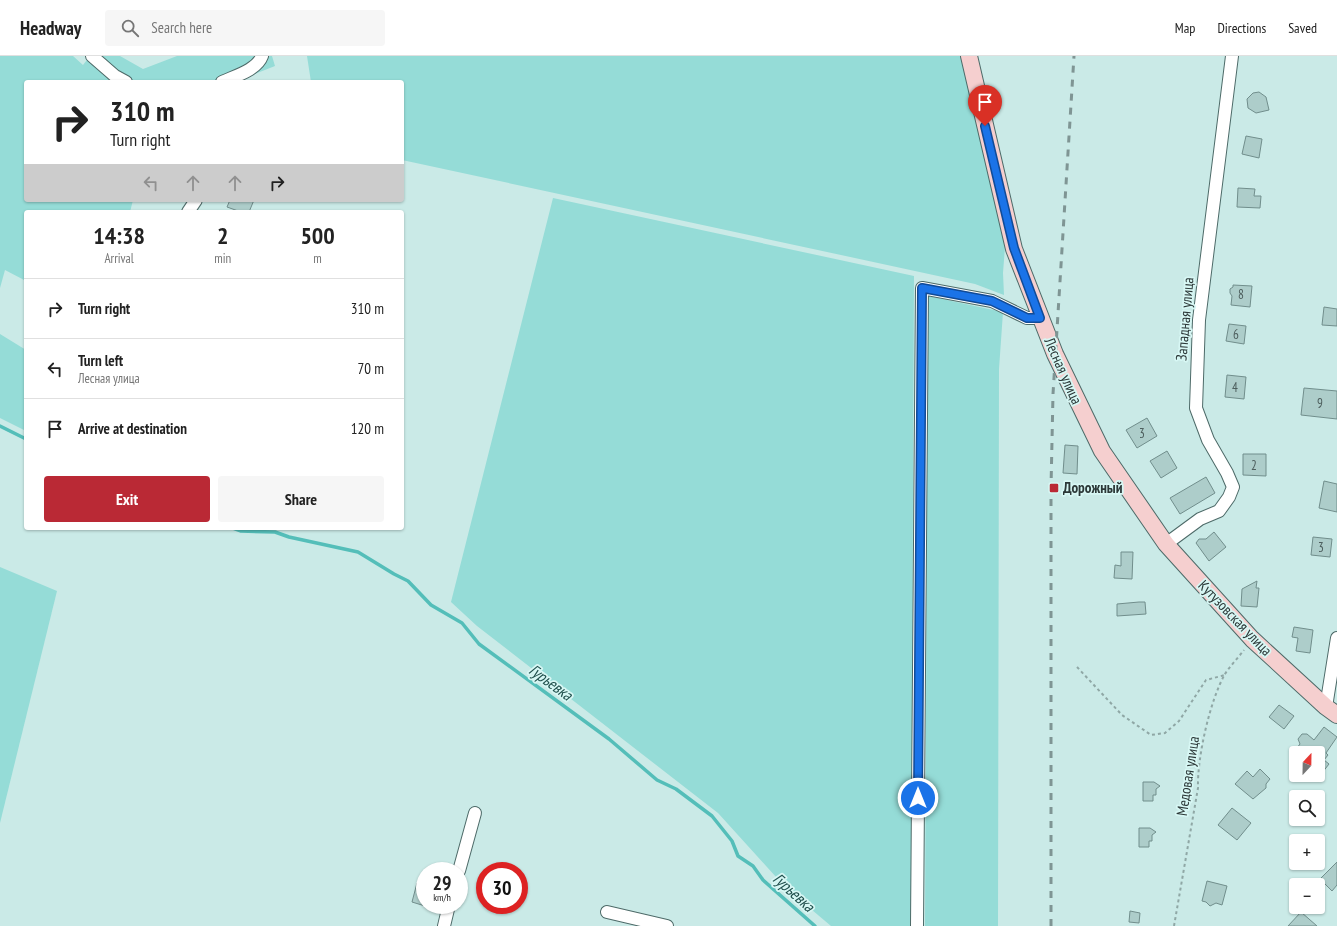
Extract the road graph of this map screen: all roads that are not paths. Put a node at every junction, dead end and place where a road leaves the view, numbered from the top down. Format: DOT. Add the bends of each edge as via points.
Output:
graph roads {
  1 [pos="92,56"];
  2 [pos="262,56"];
  3 [pos="969,56"];
  4 [pos="1232,56"];
  5 [pos="122,80"];
  6 [pos="226,80"];
  7 [pos="1040,318"];
  8 [pos="1144,511"];
  9 [pos="1166,544"];
  10 [pos="1337,638"];
  11 [pos="1331,711"];
  12 [pos="475,813"];
  13 [pos="461,862"];
  14 [pos="607,912"];
  15 [pos="447,914"];
  16 [pos="661,925"];
  17 [pos="444,926"];
  18 [pos="917,926"];
  1 -- 5 [label="street"];
  2 -- 6 [label="street" via="254,67"];
  3 -- 7 [label="street, Лесная улица" via="1014,248"];
  4 -- 9 [label="street, Западная улица" via="1199,320 1196,408 1208,440 1233,486 1229,497 1219,510"];
  7 -- 8 [label="street, Лесная улица" via="1102,451"];
  7 -- 18 [label="street" via="1027,318 992,301 922,288"];
  8 -- 9 [label="street, Кутузовская улица"];
  9 -- 11 [label="street, Кутузовская улица" via="1252,639"];
  10 -- 11 [label="street"];
  12 -- 13 [label="street"];
  14 -- 16 [label="street"];
  15 -- 17 [label="street"];
}
